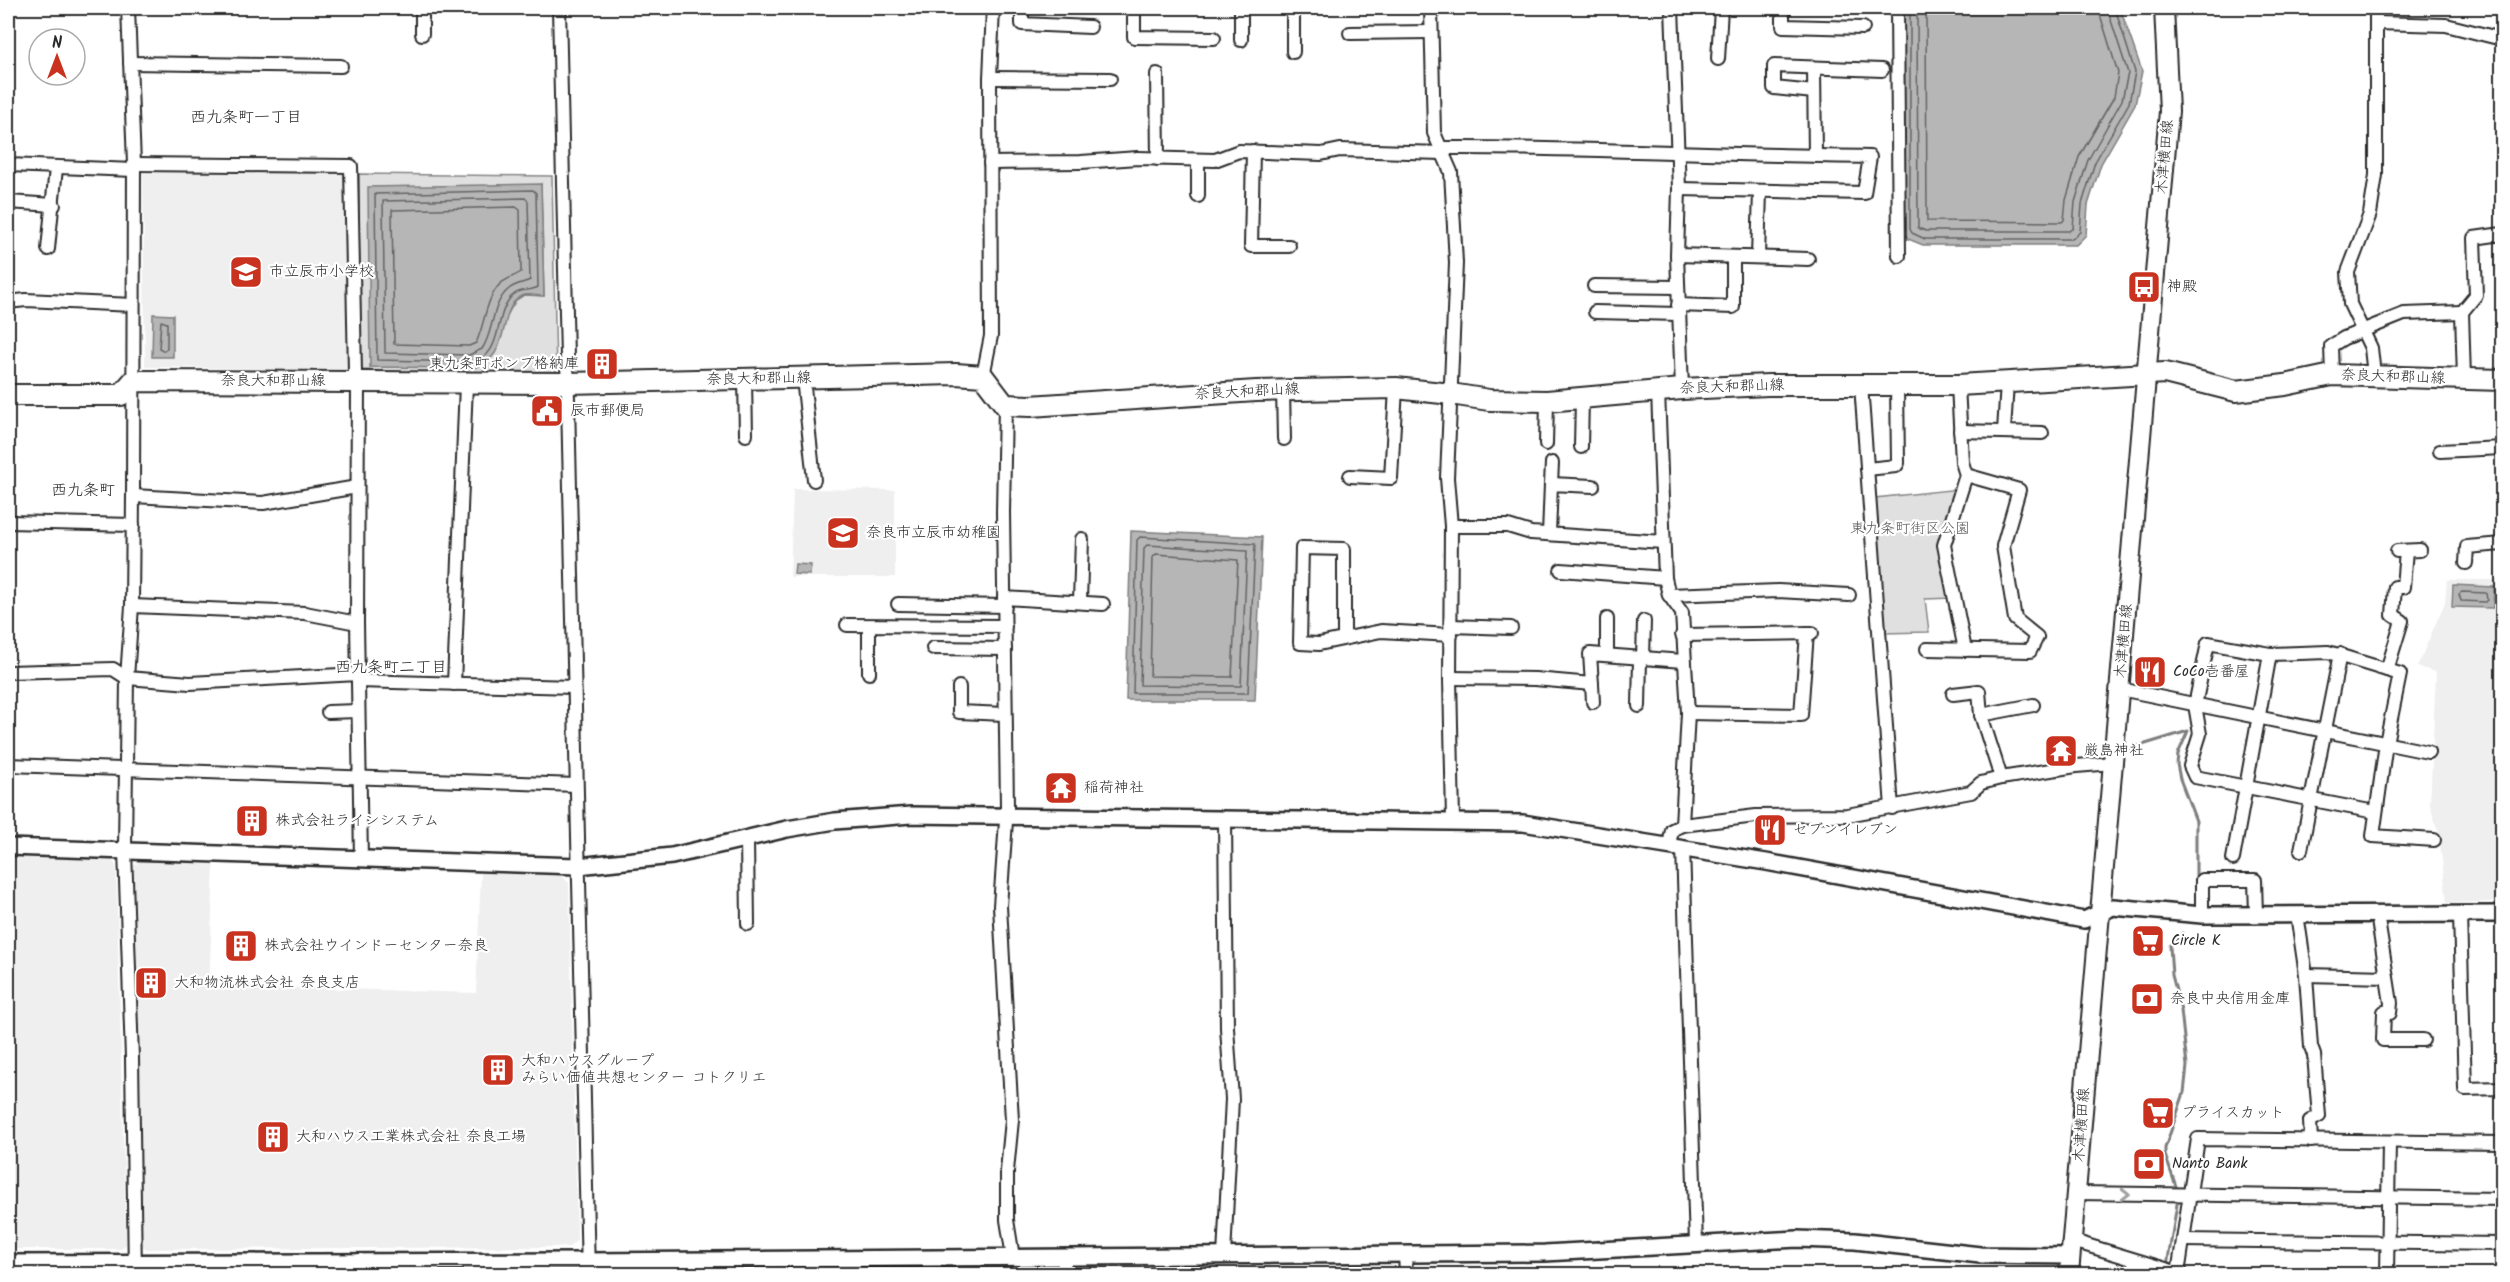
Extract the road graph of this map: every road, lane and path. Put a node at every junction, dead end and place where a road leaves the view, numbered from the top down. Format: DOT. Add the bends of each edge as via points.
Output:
graph roads {
  1 [pos="129,8"];
  2 [pos="422,8"];
  3 [pos="559,8"];
  4 [pos="993,8"];
  5 [pos="1022,8"];
  6 [pos="1134,8"];
  7 [pos="1241,8"];
  8 [pos="1293,8"];
  9 [pos="1431,8"];
  10 [pos="1672,8"];
  11 [pos="1721,8"];
  12 [pos="1783,8"];
  13 [pos="1897,8"];
  14 [pos="2164,8"];
  15 [pos="2376,8"];
  16 [pos="2376,23"];
  17 [pos="1090,27"];
  18 [pos="1863,28"];
  19 [pos="1431,32"];
  20 [pos="1350,33"];
  21 [pos="422,34"];
  22 [pos="1214,38"];
  23 [pos="2502,39"];
  24 [pos="1241,40"];
  25 [pos="1293,52"];
  26 [pos="1718,59"];
  27 [pos="130,63"];
  28 [pos="341,66"];
  29 [pos="1814,68"];
  30 [pos="1882,70"];
  31 [pos="1157,74"];
  32 [pos="990,78"];
  33 [pos="1110,79"];
  34 [pos="1814,92"];
  35 [pos="1253,150"];
  36 [pos="1441,151"];
  37 [pos="1678,153"];
  38 [pos="1815,156"];
  39 [pos="1158,159"];
  40 [pos="1197,160"];
  41 [pos="990,163"];
  42 [pos="8,165"];
  43 [pos="134,167"];
  44 [pos="56,168"];
  45 [pos="1679,189"];
  46 [pos="1760,191"];
  47 [pos="1198,195"];
  48 [pos="8,202"];
  49 [pos="54,205"];
  50 [pos="2502,234"];
  51 [pos="1289,246"];
  52 [pos="48,249"];
  53 [pos="1677,255"];
  54 [pos="1899,256"];
  55 [pos="1758,257"];
  56 [pos="1733,258"];
  57 [pos="1808,259"];
  58 [pos="1594,286"];
  59 [pos="1678,287"];
  60 [pos="8,302"];
  61 [pos="133,304"];
  62 [pos="1679,310"];
  63 [pos="1595,312"];
  64 [pos="2462,312"];
  65 [pos="2364,330"];
  66 [pos="2146,374"];
  67 [pos="2332,375"];
  68 [pos="2374,375"];
  69 [pos="983,376"];
  70 [pos="803,378"];
  71 [pos="745,379"];
  72 [pos="2464,380"];
  73 [pos="2502,380"];
  74 [pos="133,381"];
  75 [pos="358,381"];
  76 [pos="2007,382"];
  77 [pos="568,383"];
  78 [pos="466,384"];
  79 [pos="1862,385"];
  80 [pos="1897,385"];
  81 [pos="1958,385"];
  82 [pos="1396,388"];
  83 [pos="1283,389"];
  84 [pos="1682,389"];
  85 [pos="1658,391"];
  86 [pos="1450,394"];
  87 [pos="8,395"];
  88 [pos="1582,398"];
  89 [pos="1547,401"];
  90 [pos="1005,405"];
  91 [pos="1960,431"];
  92 [pos="2004,431"];
  93 [pos="2042,433"];
  94 [pos="746,435"];
  95 [pos="1284,439"];
  96 [pos="1546,444"];
  97 [pos="1581,447"];
  98 [pos="2502,448"];
  99 [pos="2440,451"];
  100 [pos="1552,463"];
  101 [pos="1867,469"];
  102 [pos="1966,475"];
  103 [pos="1350,476"];
  104 [pos="814,480"];
  105 [pos="1551,484"];
  106 [pos="1593,486"];
  107 [pos="357,487"];
  108 [pos="133,496"];
  109 [pos="8,522"];
  110 [pos="133,525"];
  111 [pos="1451,526"];
  112 [pos="1549,534"];
  113 [pos="1082,539"];
  114 [pos="1663,542"];
  115 [pos="2502,544"];
  116 [pos="2420,550"];
  117 [pos="2466,563"];
  118 [pos="1561,570"];
  119 [pos="1665,578"];
  120 [pos="1669,595"];
  121 [pos="1849,595"];
  122 [pos="1080,601"];
  123 [pos="1004,602"];
  124 [pos="898,604"];
  125 [pos="1103,604"];
  126 [pos="132,606"];
  127 [pos="1607,619"];
  128 [pos="1644,621"];
  129 [pos="357,623"];
  130 [pos="847,625"];
  131 [pos="869,626"];
  132 [pos="1005,626"];
  133 [pos="1511,628"];
  134 [pos="1451,631"];
  135 [pos="1682,635"];
  136 [pos="1344,637"];
  137 [pos="933,648"];
  138 [pos="1005,649"];
  139 [pos="1928,649"];
  140 [pos="1965,650"];
  141 [pos="2270,654"];
  142 [pos="2340,654"];
  143 [pos="1607,656"];
  144 [pos="1641,658"];
  145 [pos="1683,660"];
  146 [pos="2387,670"];
  147 [pos="8,672"];
  148 [pos="869,673"];
  149 [pos="358,677"];
  150 [pos="127,678"];
  151 [pos="1450,678"];
  152 [pos="454,684"];
  153 [pos="1592,684"];
  154 [pos="574,687"];
  155 [pos="959,687"];
  156 [pos="2120,689"];
  157 [pos="1953,694"];
  158 [pos="1593,702"];
  159 [pos="2033,705"];
  160 [pos="2195,705"];
  161 [pos="1639,706"];
  162 [pos="358,711"];
  163 [pos="328,712"];
  164 [pos="1688,713"];
  165 [pos="1005,714"];
  166 [pos="1981,715"];
  167 [pos="2259,718"];
  168 [pos="2325,730"];
  169 [pos="2386,742"];
  170 [pos="2428,752"];
  171 [pos="2113,763"];
  172 [pos="8,765"];
  173 [pos="126,768"];
  174 [pos="359,778"];
  175 [pos="2001,778"];
  176 [pos="576,785"];
  177 [pos="2246,786"];
  178 [pos="2311,799"];
  179 [pos="1892,808"];
  180 [pos="2375,812"];
  181 [pos="1007,816"];
  182 [pos="1225,818"];
  183 [pos="1453,820"];
  184 [pos="1682,825"];
  185 [pos="747,838"];
  186 [pos="2434,840"];
  187 [pos="8,847"];
  188 [pos="1676,847"];
  189 [pos="125,850"];
  190 [pos="2301,850"];
  191 [pos="361,859"];
  192 [pos="2233,859"];
  193 [pos="578,866"];
  194 [pos="2100,913"];
  195 [pos="2297,914"];
  196 [pos="2377,914"];
  197 [pos="2502,914"];
  198 [pos="2202,915"];
  199 [pos="2256,915"];
  200 [pos="2460,915"];
  201 [pos="748,924"];
  202 [pos="2306,975"];
  203 [pos="2387,977"];
  204 [pos="2423,1040"];
  205 [pos="2502,1088"];
  206 [pos="2311,1141"];
  207 [pos="2389,1142"];
  208 [pos="2502,1143"];
  209 [pos="2077,1193"];
  210 [pos="2182,1195"];
  211 [pos="2388,1198"];
  212 [pos="2502,1199"];
  213 [pos="2183,1240"];
  214 [pos="2388,1242"];
  215 [pos="1696,1244"];
  216 [pos="2502,1244"];
  217 [pos="1405,1254"];
  218 [pos="1224,1256"];
  219 [pos="1013,1257"];
  220 [pos="1064,1257"];
  221 [pos="2071,1257"];
  222 [pos="8,1263"];
  223 [pos="360,1268"];
  224 [pos="588,1268"];
  225 [pos="135,1269"];
  226 [pos="2174,1272"];
  227 [pos="1065,1275"];
  228 [pos="1406,1275"];
  229 [pos="2387,1275"];
  1 -- 27 [label="street"];
  2 -- 21 [label="street"];
  3 -- 77 [label="street"];
  4 -- 32 [label="street"];
  5 -- 17 [label="street" via="1022,24"];
  6 -- 22 [label="street" via="1134,37"];
  7 -- 24 [label="street"];
  8 -- 25 [label="street"];
  9 -- 19 [label="street"];
  10 -- 37 [label="street"];
  11 -- 26 [label="street"];
  12 -- 18 [label="street" via="1783,26"];
  13 -- 54 [label="street"];
  14 -- 66 [label="main road, 木津横田線" via="2169,111"];
  15 -- 16 [label="street"];
  16 -- 23 [label="street" via="2446,25"];
  16 -- 65 [label="street" via="2376,175 2370,214 2348,272 2350,304"];
  19 -- 20 [label="street"];
  19 -- 36 [label="street" via="1434,133"];
  27 -- 28 [label="street"];
  27 -- 43 [label="street"];
  29 -- 30 [label="street"];
  29 -- 34 [label="street"];
  29 -- 34 [label="street" via="1774,66 1774,88"];
  31 -- 39 [label="street"];
  32 -- 33 [label="street"];
  32 -- 41 [label="street"];
  34 -- 38 [label="street"];
  35 -- 36 [label="street" via="1321,154 1340,150"];
  35 -- 40 [label="street" via="1239,150 1215,160"];
  35 -- 51 [label="street" via="1251,246"];
  36 -- 37 [label="street" via="1597,148"];
  36 -- 86 [label="street" via="1451,172 1456,263"];
  37 -- 38 [label="street"];
  37 -- 45 [label="street"];
  38 -- 46 [label="street" via="1870,157 1864,193"];
  39 -- 40 [label="street"];
  39 -- 41 [label="street"];
  40 -- 47 [label="street"];
  41 -- 69 [label="street" via="991,336"];
  42 -- 44 [label="street"];
  43 -- 44 [label="street"];
  43 -- 61 [label="street"];
  43 -- 75 [label="street" via="351,166"];
  44 -- 49 [label="street"];
  45 -- 46 [label="street"];
  45 -- 53 [label="street"];
  46 -- 55 [label="street"];
  48 -- 49 [label="street"];
  49 -- 52 [label="street"];
  50 -- 64 [label="street" via="2474,238 2476,295"];
  53 -- 56 [label="street"];
  53 -- 59 [label="street"];
  55 -- 56 [label="street"];
  55 -- 57 [label="street"];
  56 -- 62 [label="street" via="1733,307"];
  58 -- 59 [label="street"];
  59 -- 62 [label="street"];
  60 -- 61 [label="street"];
  61 -- 74 [label="street"];
  62 -- 63 [label="street"];
  62 -- 84 [label="street"];
  64 -- 65 [label="street" via="2404,314"];
  64 -- 72 [label="street"];
  65 -- 67 [label="street" via="2331,346"];
  65 -- 68 [label="street"];
  66 -- 67 [label="main road, 奈良大和郡山線" via="2178,375 2236,391"];
  66 -- 76 [label="main road, 奈良大和郡山線"];
  66 -- 156 [label="main road, 木津横田線"];
  67 -- 68 [label="main road, 奈良大和郡山線"];
  68 -- 72 [label="main road, 奈良大和郡山線"];
  69 -- 70 [label="main road, 奈良大和郡山線"];
  69 -- 90 [label="main road"];
  70 -- 71 [label="main road, 奈良大和郡山線"];
  70 -- 104 [label="street"];
  71 -- 77 [label="main road, 奈良大和郡山線"];
  71 -- 94 [label="street"];
  72 -- 73 [label="main road, 奈良大和郡山線"];
  74 -- 75 [label="main road, 奈良大和郡山線"];
  74 -- 87 [label="main road, 奈良大和郡山線" via="120,394"];
  74 -- 108 [label="street"];
  75 -- 78 [label="main road, 奈良大和郡山線"];
  75 -- 107 [label="street"];
  76 -- 81 [label="main road, 奈良大和郡山線"];
  76 -- 92 [label="street"];
  77 -- 78 [label="main road, 奈良大和郡山線"];
  77 -- 154 [label="street"];
  78 -- 152 [label="street"];
  79 -- 80 [label="main road, 奈良大和郡山線"];
  79 -- 84 [label="main road, 奈良大和郡山線"];
  79 -- 101 [label="street"];
  80 -- 81 [label="main road, 奈良大和郡山線"];
  80 -- 101 [label="street" via="1898,463"];
  81 -- 91 [label="street"];
  82 -- 83 [label="main road, 奈良大和郡山線"];
  82 -- 86 [label="main road, 奈良大和郡山線"];
  82 -- 103 [label="street" via="1391,478"];
  83 -- 90 [label="main road, 奈良大和郡山線"];
  83 -- 95 [label="street"];
  84 -- 85 [label="main road, 奈良大和郡山線"];
  85 -- 88 [label="main road, 奈良大和郡山線"];
  85 -- 114 [label="street"];
  86 -- 89 [label="main road, 奈良大和郡山線" via="1488,400"];
  86 -- 111 [label="street" via="1447,478"];
  88 -- 89 [label="main road, 奈良大和郡山線"];
  88 -- 97 [label="street"];
  89 -- 96 [label="street"];
  90 -- 123 [label="street"];
  91 -- 92 [label="street"];
  91 -- 102 [label="street"];
  92 -- 93 [label="street"];
  98 -- 99 [label="street"];
  100 -- 105 [label="street"];
  101 -- 179 [label="street"];
  102 -- 140 [label="street" via="1944,545"];
  102 -- 140 [label="street" via="2019,490 2003,546 2015,619 2037,637 2030,651"];
  105 -- 106 [label="street"];
  105 -- 112 [label="street"];
  107 -- 108 [label="street" via="263,503"];
  107 -- 129 [label="street"];
  108 -- 110 [label="street"];
  109 -- 110 [label="street"];
  110 -- 126 [label="street"];
  111 -- 112 [label="street" via="1508,526"];
  111 -- 134 [label="street"];
  112 -- 114 [label="street"];
  113 -- 122 [label="street"];
  114 -- 119 [label="street"];
  115 -- 117 [label="street" via="2467,547"];
  116 -- 146 [label="street" via="2401,551 2403,587 2395,587 2393,615 2402,621"];
  118 -- 119 [label="street"];
  119 -- 120 [label="street"];
  120 -- 121 [label="street" via="1778,591"];
  120 -- 135 [label="street" via="1682,613"];
  122 -- 123 [label="street"];
  122 -- 125 [label="street"];
  123 -- 124 [label="street"];
  123 -- 132 [label="street"];
  126 -- 129 [label="street" via="305,613"];
  126 -- 150 [label="street"];
  127 -- 143 [label="street"];
  128 -- 144 [label="street"];
  129 -- 149 [label="street"];
  130 -- 131 [label="street"];
  131 -- 132 [label="street"];
  131 -- 148 [label="street"];
  132 -- 138 [label="street"];
  133 -- 134 [label="street"];
  134 -- 136 [label="street" via="1382,631"];
  134 -- 151 [label="street"];
  135 -- 145 [label="street"];
  135 -- 164 [label="street" via="1809,633 1801,715"];
  136 -- 136 [label="street" via="1319,644 1300,643 1302,548 1344,549"];
  137 -- 138 [label="street"];
  138 -- 165 [label="street"];
  139 -- 140 [label="street"];
  141 -- 142 [label="street"];
  141 -- 160 [label="street" via="2208,643"];
  141 -- 167 [label="street"];
  142 -- 146 [label="street"];
  142 -- 168 [label="street"];
  143 -- 144 [label="street"];
  143 -- 153 [label="street" via="1590,654"];
  144 -- 145 [label="street"];
  144 -- 161 [label="street"];
  145 -- 164 [label="street"];
  146 -- 169 [label="street" via="2400,674"];
  147 -- 150 [label="street" via="113,669"];
  149 -- 150 [label="street" via="190,683"];
  149 -- 152 [label="street"];
  149 -- 162 [label="street"];
  150 -- 173 [label="street"];
  151 -- 153 [label="street"];
  151 -- 183 [label="street"];
  152 -- 154 [label="street"];
  153 -- 158 [label="street"];
  154 -- 176 [label="street"];
  155 -- 165 [label="street" via="959,712"];
  156 -- 160 [label="street"];
  156 -- 171 [label="main road, 木津横田線"];
  157 -- 166 [label="street" via="1979,691"];
  159 -- 166 [label="street"];
  160 -- 167 [label="street"];
  160 -- 177 [label="street" via="2200,734 2190,766 2195,777"];
  162 -- 163 [label="street"];
  162 -- 174 [label="street"];
  164 -- 184 [label="street"];
  165 -- 181 [label="street"];
  166 -- 175 [label="street"];
  167 -- 168 [label="street"];
  167 -- 177 [label="street"];
  168 -- 169 [label="street"];
  168 -- 178 [label="street"];
  169 -- 170 [label="street"];
  169 -- 180 [label="street"];
  171 -- 175 [label="street"];
  171 -- 194 [label="main road, 木津横田線"];
  172 -- 173 [label="street"];
  173 -- 174 [label="street"];
  173 -- 189 [label="street"];
  174 -- 176 [label="street"];
  174 -- 191 [label="street"];
  175 -- 179 [label="street" via="1981,783 1971,792"];
  176 -- 193 [label="street"];
  177 -- 178 [label="street"];
  177 -- 192 [label="street"];
  178 -- 180 [label="street"];
  178 -- 190 [label="street"];
  179 -- 184 [label="street" via="1846,815 1756,816"];
  180 -- 186 [label="street" via="2373,836"];
  181 -- 182 [label="street"];
  181 -- 185 [label="street" via="874,817 787,828"];
  181 -- 219 [label="street" via="1000,906 1012,1120 1007,1220"];
  182 -- 183 [label="street"];
  182 -- 218 [label="street" via="1227,1028 1232,1099"];
  183 -- 188 [label="street" via="1535,824"];
  184 -- 188 [label="street" via="1672,830"];
  185 -- 193 [label="street" via="672,856"];
  185 -- 201 [label="street"];
  187 -- 189 [label="street"];
  188 -- 194 [label="street" via="2084,920"];
  188 -- 215 [label="street"];
  189 -- 191 [label="street"];
  189 -- 225 [label="street"];
  191 -- 193 [label="street"];
  193 -- 224 [label="street"];
  194 -- 198 [label="street" via="2113,907"];
  194 -- 209 [label="main road, 木津横田線"];
  195 -- 196 [label="street"];
  195 -- 199 [label="street"];
  195 -- 202 [label="street"];
  196 -- 200 [label="street"];
  196 -- 203 [label="street"];
  197 -- 200 [label="street"];
  198 -- 199 [label="street"];
  198 -- 199 [label="street" via="2202,880 2255,880"];
  200 -- 205 [label="street" via="2465,1089"];
  202 -- 203 [label="street"];
  202 -- 206 [label="street" via="2319,1116 2310,1121"];
  203 -- 204 [label="street" via="2391,1003 2390,1013 2384,1012 2383,1040"];
  206 -- 207 [label="street"];
  206 -- 210 [label="street" via="2198,1139"];
  207 -- 208 [label="street"];
  207 -- 211 [label="street"];
  209 -- 210 [label="street, one-way"];
  209 -- 221 [label="main road, 木津横田線"];
  210 -- 211 [label="street"];
  210 -- 213 [label="street"];
  211 -- 212 [label="street"];
  211 -- 214 [label="street"];
  213 -- 214 [label="street"];
  213 -- 226 [label="street"];
  214 -- 216 [label="street"];
  214 -- 229 [label="street"];
  215 -- 217 [label="street" via="1545,1253"];
  215 -- 221 [label="street" via="1797,1239 1855,1241 1980,1255"];
  217 -- 218 [label="street"];
  217 -- 228 [label="street"];
  218 -- 220 [label="street"];
  219 -- 220 [label="street"];
  219 -- 224 [label="street"];
  220 -- 227 [label="street"];
  221 -- 226 [label="street"];
  222 -- 225 [label="street"];
  223 -- 224 [label="street"];
  223 -- 225 [label="street"];
}
